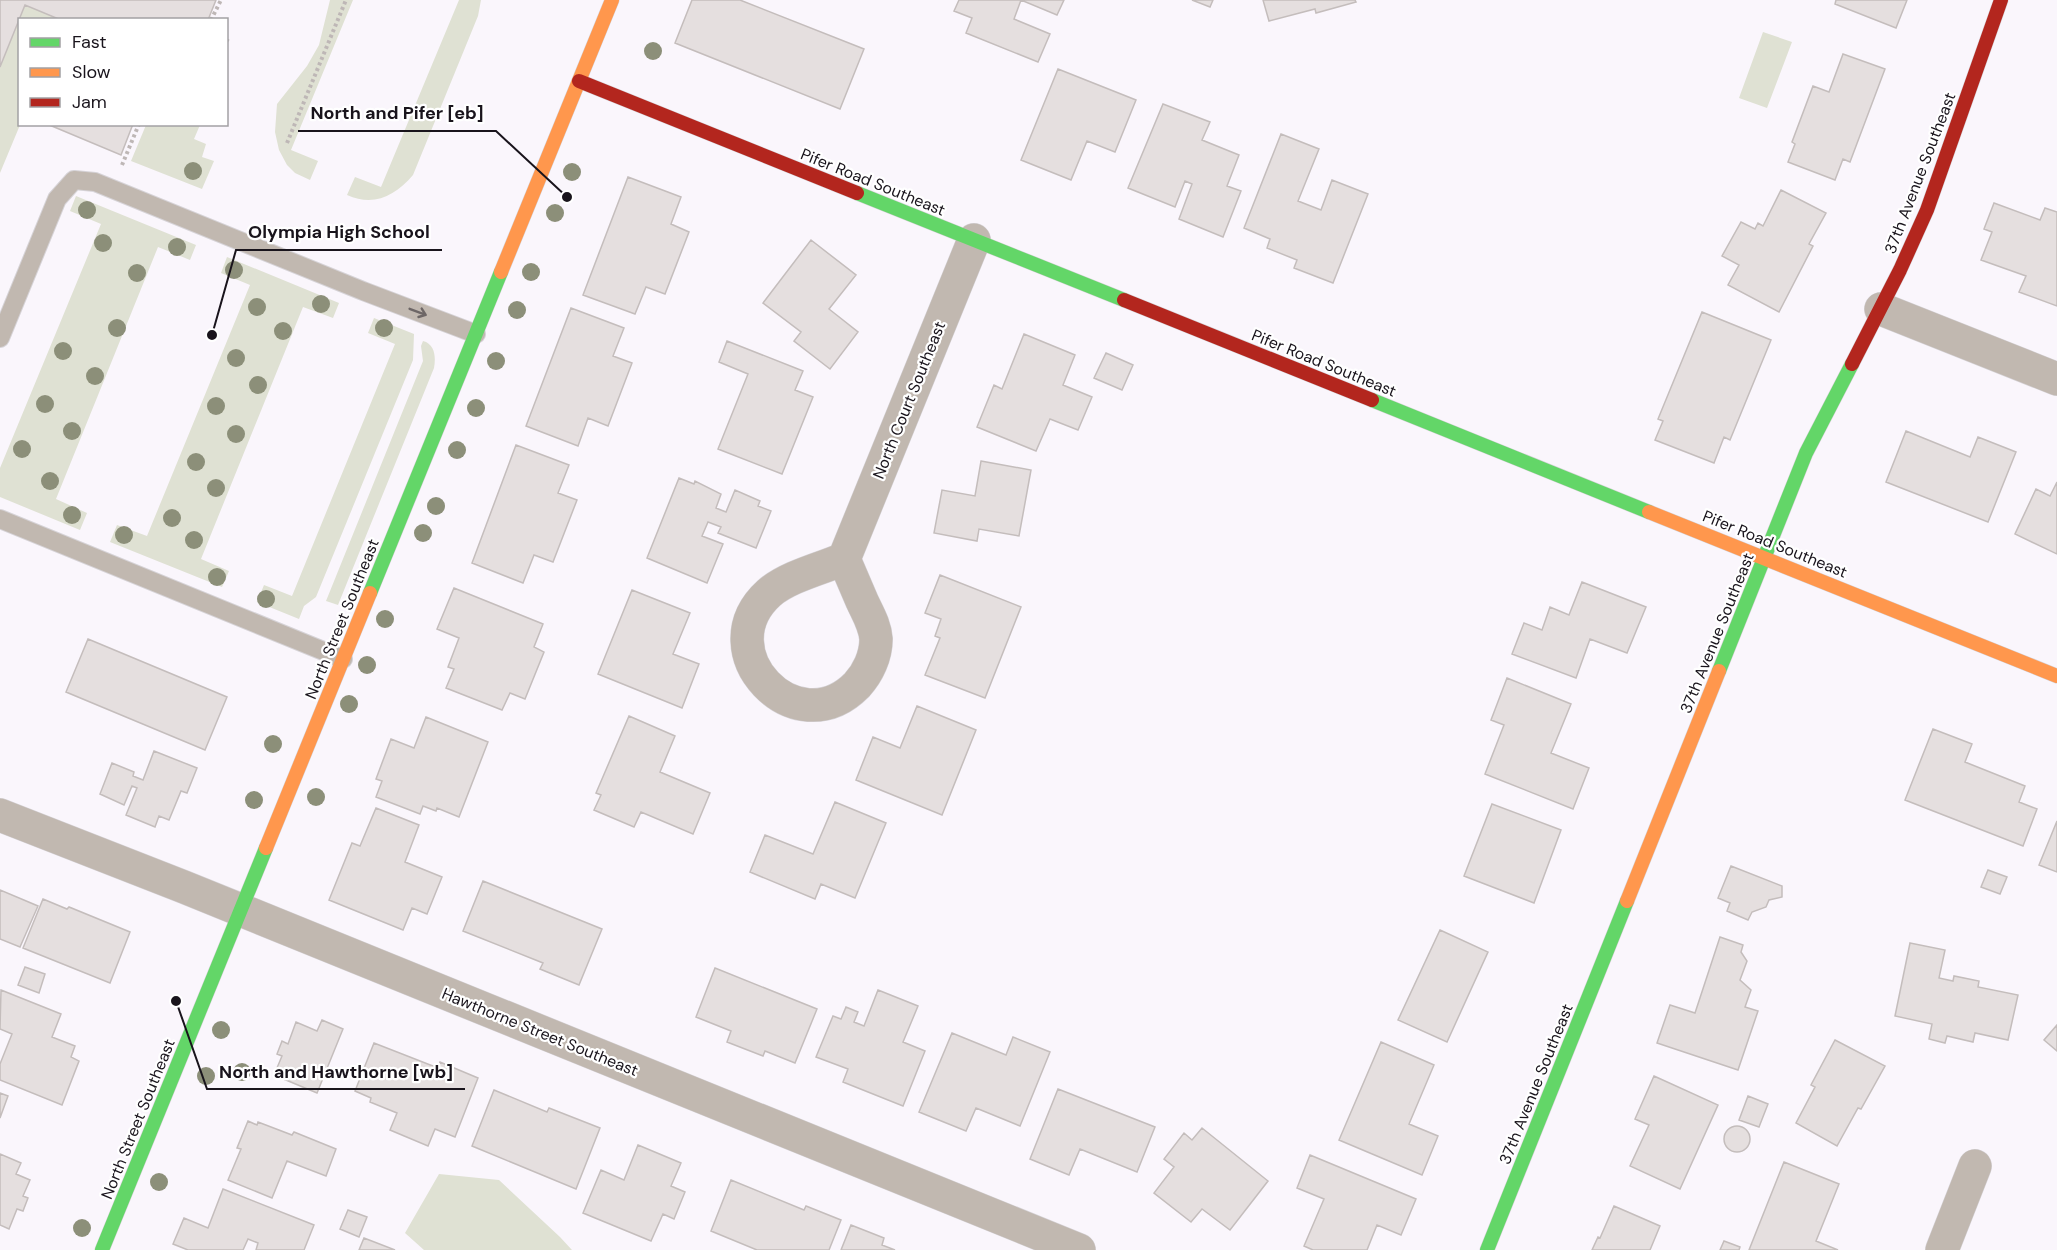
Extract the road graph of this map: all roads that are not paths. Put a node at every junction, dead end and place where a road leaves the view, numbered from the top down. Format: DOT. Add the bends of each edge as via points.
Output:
graph roads {
  1 [pos="612,0"];
  2 [pos="2001,0"];
  3 [pos="579,81"];
  4 [pos="974,240"];
  5 [pos="1881,309"];
  6 [pos="476,334"];
  7 [pos="0,338"];
  8 [pos="2057,379"];
  9 [pos="0,519"];
  10 [pos="1765,558"];
  11 [pos="844,559"];
  12 [pos="343,659"];
  13 [pos="2057,676"];
  14 [pos="0,815"];
  15 [pos="241,910"];
  16 [pos="1975,1166"];
  17 [pos="102,1250"];
  18 [pos="1079,1250"];
  19 [pos="1487,1250"];
  20 [pos="1942,1250"];
  1 -- 3 [label="street, North Street Southeast"];
  2 -- 5 [label="street, 37th Avenue Southeast" via="1927,210"];
  3 -- 4 [label="street, Pifer Road Southeast"];
  3 -- 6 [label="street, North Street Southeast"];
  4 -- 10 [label="street, Pifer Road Southeast"];
  4 -- 11 [label="street, North Court Southeast"];
  5 -- 8 [label="street"];
  5 -- 10 [label="street, 37th Avenue Southeast" via="1806,453"];
  7 -- 6 [label="lane, one-way" via="57,199 74,180 94,182"];
  6 -- 12 [label="street, North Street Southeast"];
  9 -- 12 [label="lane"];
  10 -- 13 [label="street, Pifer Road Southeast"];
  10 -- 19 [label="street, 37th Avenue Southeast"];
  11 -- 11 [label="street" via="789,581 770,592 756,609 748,630 748,652 756,673 770,690 789,701 811,705 831,702 849,693 873,660 876,640 872,619"];
  12 -- 15 [label="street, North Street Southeast"];
  14 -- 15 [label="street, Hawthorne Street Southeast"];
  15 -- 17 [label="street, North Street Southeast"];
  15 -- 18 [label="street, Hawthorne Street Southeast"];
  16 -- 20 [label="street"];
}
